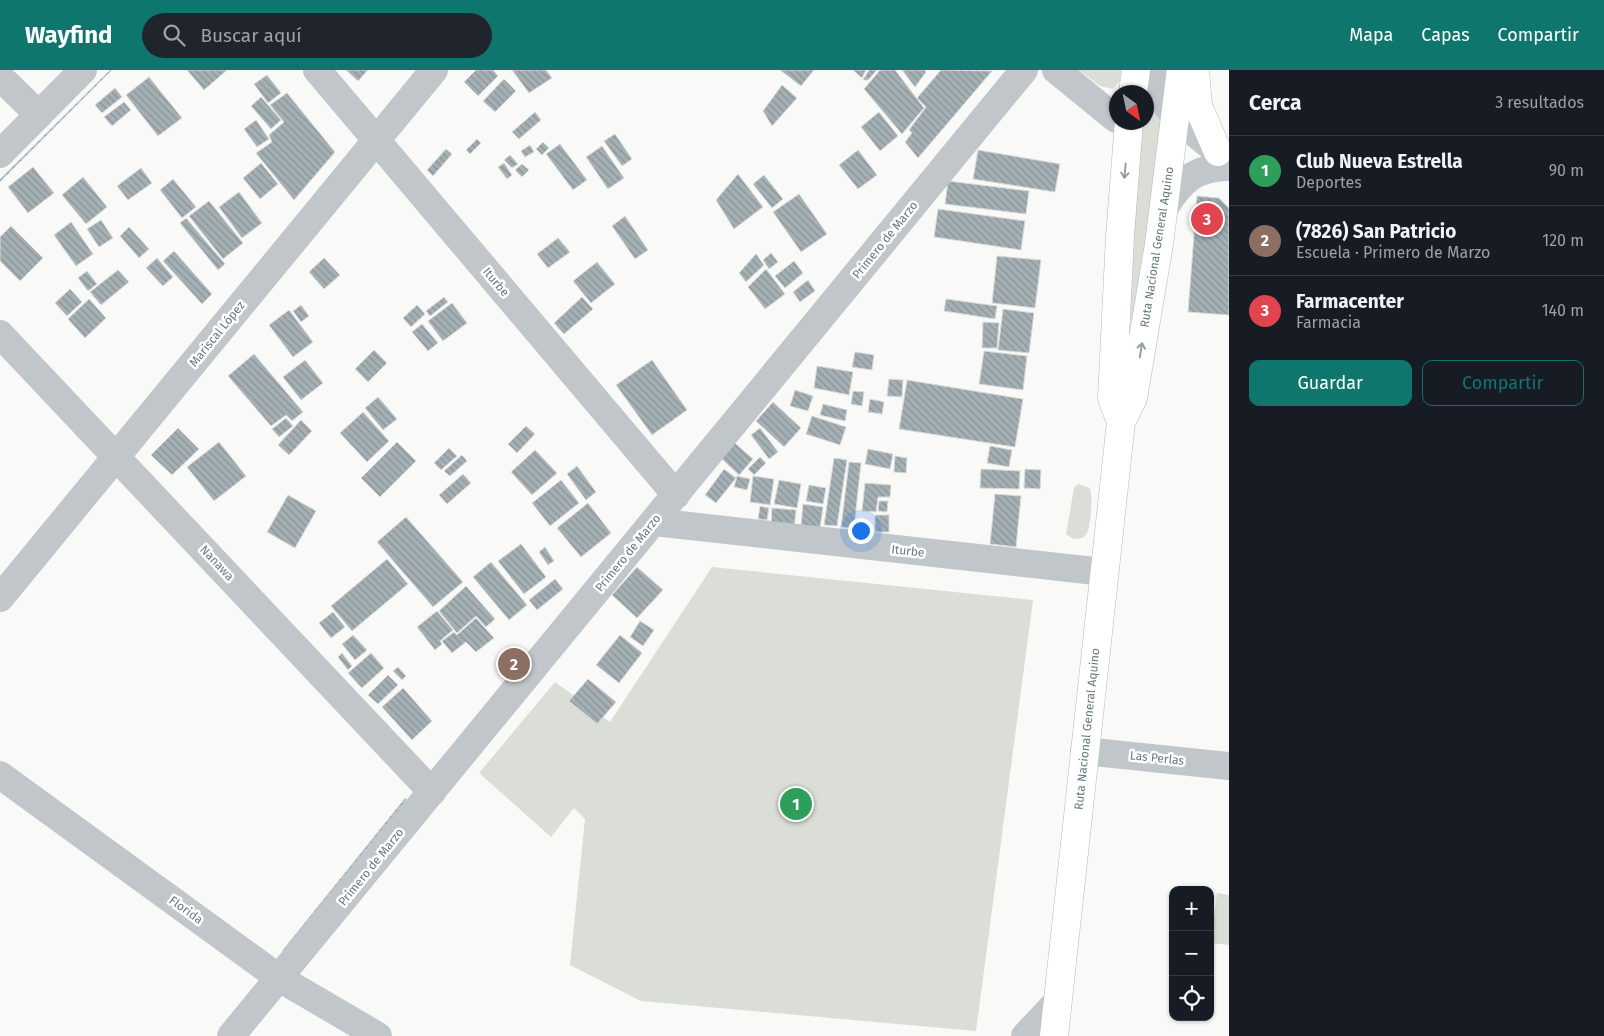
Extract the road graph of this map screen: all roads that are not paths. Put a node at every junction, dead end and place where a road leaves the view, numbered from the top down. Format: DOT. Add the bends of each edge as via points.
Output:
graph roads {
  1 [pos="83,70"];
  2 [pos="317,70"];
  3 [pos="434,70"];
  4 [pos="1024,70"];
  5 [pos="1056,70"];
  6 [pos="1136,70"];
  7 [pos="1154,70"];
  8 [pos="1181,70"];
  9 [pos="1195,70"];
  10 [pos="0,77"];
  11 [pos="1134,85"];
  12 [pos="1109,111"];
  13 [pos="39,115"];
  14 [pos="1176,118"];
  15 [pos="1124,130"];
  16 [pos="377,140"];
  17 [pos="0,154"];
  18 [pos="1226,158"];
  19 [pos="1164,209"];
  20 [pos="0,334"];
  21 [pos="1121,422"];
  22 [pos="117,456"];
  23 [pos="676,495"];
  24 [pos="654,522"];
  25 [pos="1104,572"];
  26 [pos="0,598"];
  27 [pos="1084,751"];
  28 [pos="1229,766"];
  29 [pos="0,775"];
  30 [pos="432,792"];
  31 [pos="280,978"];
  32 [pos="1057,1002"];
  33 [pos="231,1036"];
  34 [pos="378,1036"];
  35 [pos="1025,1036"];
  36 [pos="1054,1036"];
  1 -- 13 [label="street"];
  2 -- 16 [label="street, Iturbe"];
  3 -- 16 [label="street, Mariscal López"];
  4 -- 23 [label="street, Primero de Marzo"];
  5 -- 12 [label="street"];
  6 -- 11 [label="highway"];
  7 -- 14 [label="street" via="1164,102"];
  8 -- 14 [label="highway, Ruta Nacional General Aquino"];
  9 -- 18 [label="highway" via="1198,106"];
  10 -- 13 [label="street"];
  13 -- 17 [label="street"];
  14 -- 18 [label="street"];
  14 -- 19 [label="highway, Ruta Nacional General Aquino"];
  15 -- 21 [label="highway, Ruta Nacional General Aquino, one-way" via="1112,398"];
  16 -- 22 [label="street, Mariscal López"];
  16 -- 23 [label="street, Iturbe"];
  18 -- 19 [label="street" via="1187,179"];
  21 -- 19 [label="highway, Ruta Nacional General Aquino, one-way" via="1133,398"];
  20 -- 22 [label="street, Nanawa"];
  21 -- 25 [label="highway, Ruta Nacional General Aquino"];
  22 -- 26 [label="street, Mariscal López"];
  22 -- 30 [label="street, Nanawa"];
  23 -- 24 [label="street, Primero de Marzo"];
  24 -- 25 [label="street, Iturbe"];
  24 -- 30 [label="street, Primero de Marzo"];
  25 -- 27 [label="highway, Ruta Nacional General Aquino"];
  27 -- 28 [label="street, Las Perlas"];
  27 -- 32 [label="highway, Ruta Nacional General Aquino"];
  29 -- 31 [label="street, Florida"];
  30 -- 31 [label="street, Primero de Marzo"];
  31 -- 33 [label="street, Primero de Marzo"];
  31 -- 34 [label="street, Florida"];
  32 -- 35 [label="street"];
  32 -- 36 [label="highway, Ruta Nacional General Aquino"];
}
